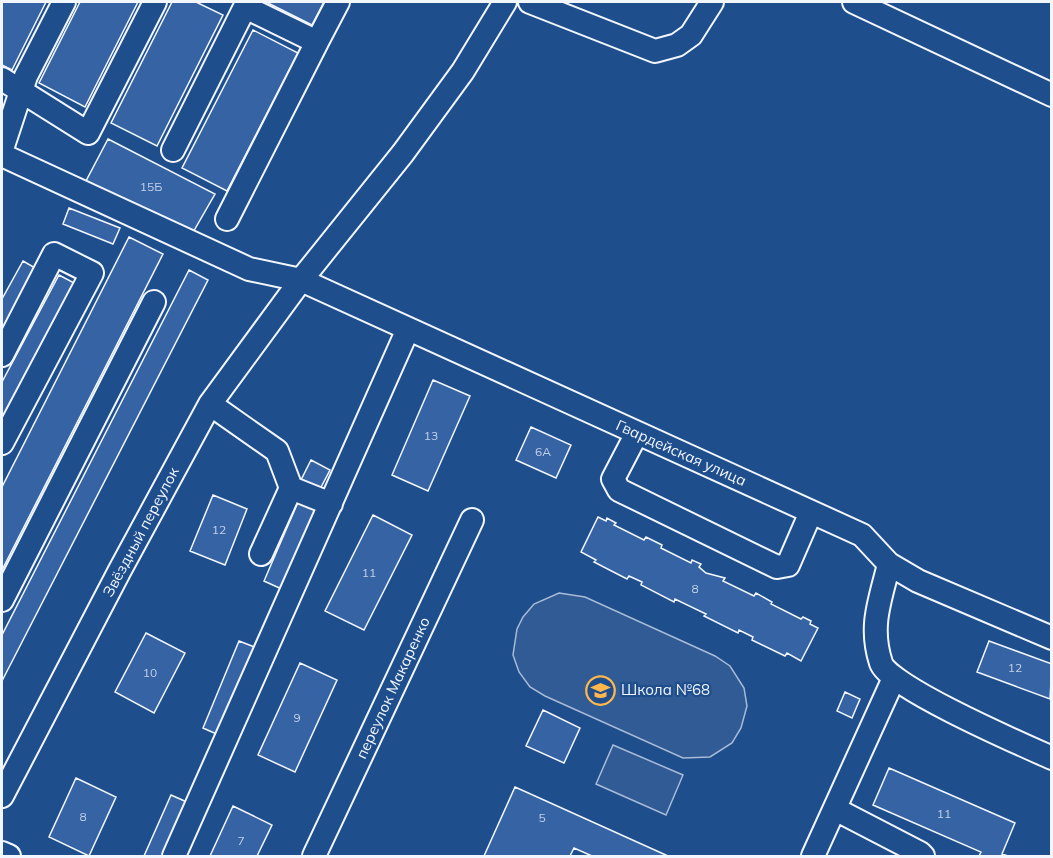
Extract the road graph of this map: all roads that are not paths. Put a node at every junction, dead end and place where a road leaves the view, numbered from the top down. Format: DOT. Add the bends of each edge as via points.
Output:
graph roads {
  1 [pos="64,2"];
  2 [pos="155,2"];
  3 [pos="338,2"];
  4 [pos="505,2"];
  5 [pos="530,2"];
  6 [pos="712,2"];
  7 [pos="854,2"];
  8 [pos="242,3"];
  9 [pos="317,42"];
  10 [pos="2,79"];
  11 [pos="22,90"];
  12 [pos="1052,95"];
  13 [pos="2,149"];
  14 [pos="173,150"];
  15 [pos="2,155"];
  16 [pos="227,219"];
  17 [pos="301,280"];
  18 [pos="154,302"];
  19 [pos="408,329"];
  20 [pos="2,355"];
  21 [pos="210,404"];
  22 [pos="638,433"];
  23 [pos="2,443"];
  24 [pos="291,488"];
  25 [pos="331,504"];
  26 [pos="811,512"];
  27 [pos="471,520"];
  28 [pos="261,554"];
  29 [pos="889,564"];
  30 [pos="2,600"];
  31 [pos="1052,638"];
  32 [pos="894,678"];
  33 [pos="1052,758"];
  34 [pos="2,796"];
  35 [pos="835,809"];
  36 [pos="2,853"];
  37 [pos="9,856"];
  38 [pos="174,856"];
  39 [pos="314,856"];
  40 [pos="813,856"];
  41 [pos="923,856"];
  1 -- 11 [label="street"];
  2 -- 11 [label="street" via="88,133"];
  3 -- 9 [label="street"];
  4 -- 17 [label="street, Звёздный переулок" via="463,71 404,153"];
  5 -- 6 [label="street" via="655,51 677,45 691,34"];
  7 -- 12 [label="street"];
  8 -- 9 [label="street"];
  8 -- 14 [label="street"];
  9 -- 16 [label="street"];
  10 -- 11 [label="street"];
  11 -- 13 [label="street"];
  15 -- 17 [label="street, Гвардейская улица" via="249,269"];
  17 -- 19 [label="street, Гвардейская улица"];
  17 -- 21 [label="street, Звёздный переулок"];
  18 -- 30 [label="street"];
  19 -- 22 [label="street, Гвардейская улица"];
  19 -- 25 [label="street"];
  20 -- 23 [label="street" via="54,254 92,273"];
  21 -- 24 [label="street" via="277,451"];
  21 -- 34 [label="street, Звёздный переулок"];
  22 -- 26 [label="street, Гвардейская улица"];
  22 -- 26 [label="street" via="613,479 619,490 777,567 788,566"];
  24 -- 25 [label="street"];
  24 -- 28 [label="street"];
  25 -- 38 [label="street"];
  26 -- 29 [label="street, Гвардейская улица" via="862,535"];
  27 -- 39 [label="street, переулок Макаренко"];
  29 -- 31 [label="street, Гвардейская улица" via="918,581"];
  29 -- 32 [label="street" via="874,626 882,666"];
  32 -- 33 [label="street"];
  32 -- 35 [label="street"];
  35 -- 40 [label="street"];
  35 -- 41 [label="street"];
  36 -- 37 [label="street"];
}
